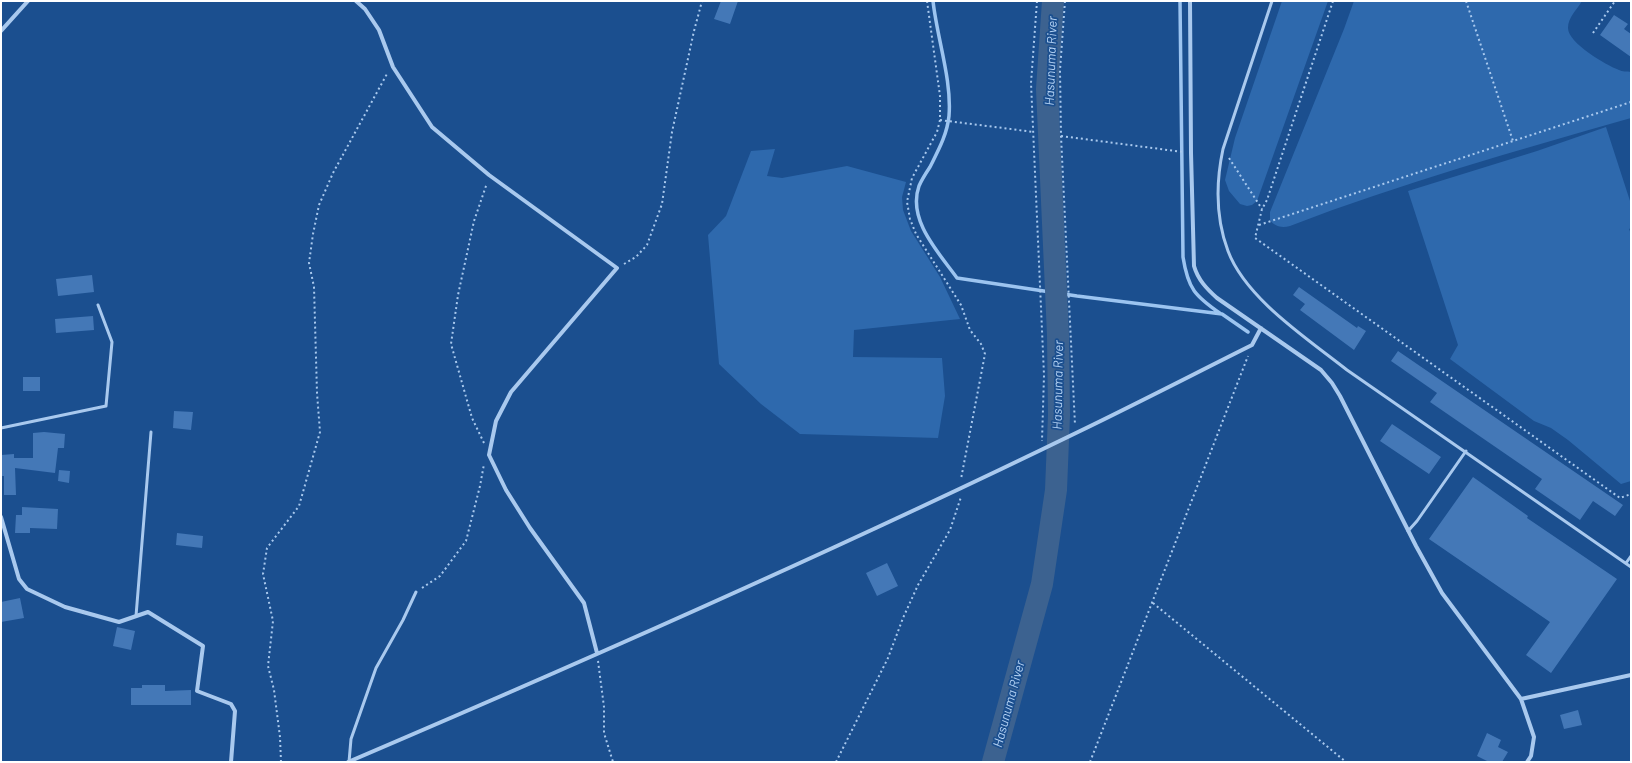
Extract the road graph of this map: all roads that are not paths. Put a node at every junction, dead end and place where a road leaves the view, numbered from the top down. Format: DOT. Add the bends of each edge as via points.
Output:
graph roads {
  1 [pos="28,1"];
  2 [pos="356,1"];
  3 [pos="1190,1"];
  4 [pos="1272,1"];
  5 [pos="1,31"];
  6 [pos="98,305"];
  7 [pos="1261,328"];
  8 [pos="1,428"];
  9 [pos="151,432"];
  10 [pos="1466,451"];
  11 [pos="1,517"];
  12 [pos="1408,531"];
  13 [pos="1631,556"];
  14 [pos="1626,563"];
  15 [pos="1631,566"];
  16 [pos="416,592"];
  17 [pos="136,616"];
  18 [pos="597,653"];
  19 [pos="1631,676"];
  20 [pos="1521,699"];
  21 [pos="232,762"];
  22 [pos="349,762"];
  23 [pos="1527,762"];
  1 -- 5 [label="street"];
  2 -- 18 [label="street" via="365,9 378,30 393,67 432,127 489,175 617,268 511,392 496,421 489,455 506,490 530,528 584,603"];
  3 -- 7 [label="street" via="1194,266 1204,286"];
  4 -- 10 [label="lane" via="1223,149 1219,170 1219,203 1228,251 1265,304 1341,365"];
  6 -- 8 [label="lane" via="112,342 106,406"];
  7 -- 12 [label="street" via="1321,370 1332,383"];
  7 -- 18 [label="street" via="1252,345 1041,450 830,549"];
  9 -- 17 [label="lane"];
  10 -- 12 [label="lane"];
  10 -- 14 [label="lane"];
  11 -- 17 [label="street" via="19,579 28,589 65,607 119,622"];
  12 -- 20 [label="street" via="1442,592"];
  13 -- 14 [label="lane"];
  14 -- 15 [label="lane"];
  16 -- 22 [label="lane" via="376,668 351,739"];
  17 -- 21 [label="street" via="148,612 203,646 197,691 231,704 235,711"];
  18 -- 22 [label="street"];
  19 -- 20 [label="street"];
  20 -- 23 [label="street" via="1534,737 1531,756"];
}
